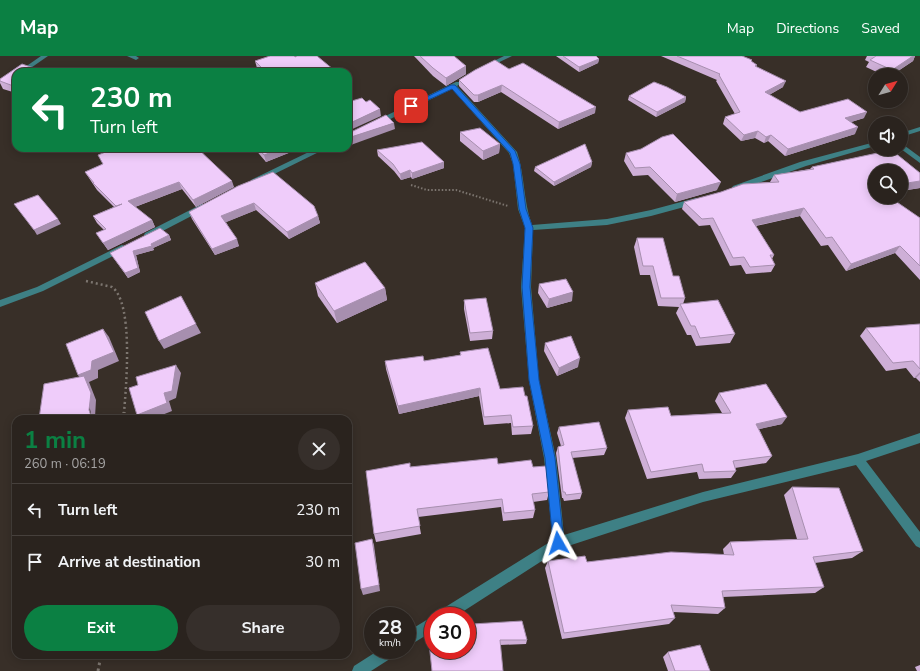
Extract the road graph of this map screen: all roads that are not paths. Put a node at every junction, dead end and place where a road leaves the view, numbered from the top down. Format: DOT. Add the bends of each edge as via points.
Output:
graph roads {
  1 [pos="45,56"];
  2 [pos="509,56"];
  3 [pos="27,68"];
  4 [pos="477,71"];
  5 [pos="466,78"];
  6 [pos="453,86"];
  7 [pos="369,126"];
  8 [pos="920,129"];
  9 [pos="908,133"];
  10 [pos="868,146"];
  11 [pos="908,151"];
  12 [pos="315,152"];
  13 [pos="920,162"];
  14 [pos="250,183"];
  15 [pos="730,190"];
  16 [pos="701,200"];
  17 [pos="209,203"];
  18 [pos="529,228"];
  19 [pos="0,304"];
  20 [pos="920,438"];
  21 [pos="858,458"];
  22 [pos="920,542"];
  23 [pos="558,543"];
  24 [pos="458,607"];
  25 [pos="377,659"];
  26 [pos="359,671"];
  1 -- 3 [label="street"];
  2 -- 4 [label="street"];
  5 -- 6 [label="street"];
  6 -- 7 [label="street"];
  6 -- 18 [label="street" via="513,152 517,164 522,209"];
  8 -- 9 [label="street"];
  10 -- 15 [label="street" via="803,164"];
  11 -- 13 [label="street"];
  12 -- 14 [label="street"];
  16 -- 18 [label="street" via="607,222"];
  17 -- 19 [label="street" via="63,278 21,298"];
  18 -- 23 [label="street" via="526,287 534,380 550,458"];
  20 -- 21 [label="street"];
  21 -- 22 [label="street"];
  21 -- 23 [label="street" via="703,497"];
  23 -- 24 [label="street"];
  25 -- 26 [label="street"];
}
